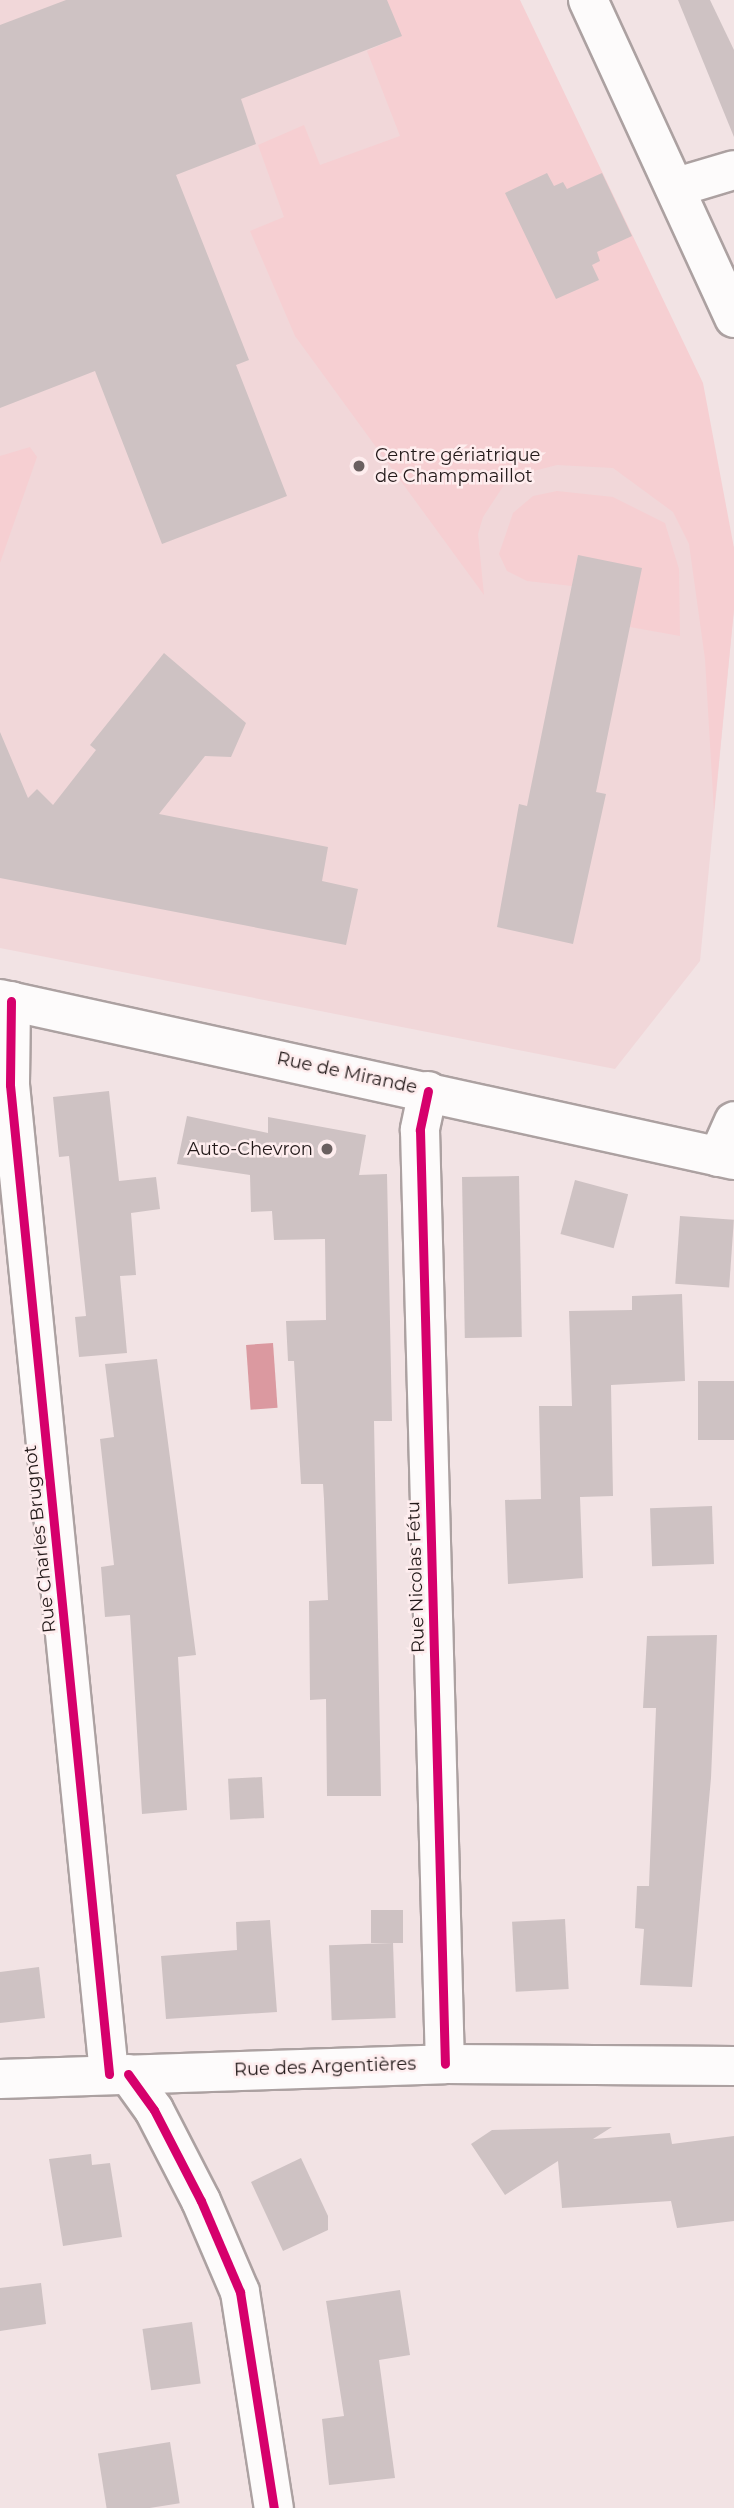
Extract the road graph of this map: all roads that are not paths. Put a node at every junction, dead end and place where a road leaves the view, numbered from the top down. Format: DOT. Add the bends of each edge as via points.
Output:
graph roads {
  1 [pos="588,0"];
  2 [pos="734,170"];
  3 [pos="677,187"];
  4 [pos="734,318"];
  5 [pos="5,1000"];
  6 [pos="428,1091"];
  7 [pos="734,1121"];
  8 [pos="726,1159"];
  9 [pos="445,2064"];
  10 [pos="734,2066"];
  11 [pos="118,2074"];
  12 [pos="0,2079"];
  13 [pos="274,2508"];
  1 -- 3 [label="street"];
  2 -- 3 [label="street"];
  3 -- 4 [label="street"];
  5 -- 6 [label="street, Rue de Mirande"];
  5 -- 11 [label="street, Rue Charles Brugnot" via="10,1085"];
  6 -- 8 [label="street, Rue de Mirande"];
  6 -- 9 [label="street, Rue Nicolas Fétu" via="420,1116"];
  7 -- 8 [label="street"];
  9 -- 10 [label="street, Rue des Argentières"];
  9 -- 11 [label="street, Rue des Argentières"];
  11 -- 12 [label="street, Rue des Argentières"];
  11 -- 13 [label="street" via="153,2110 201,2201 240,2292"];
}
